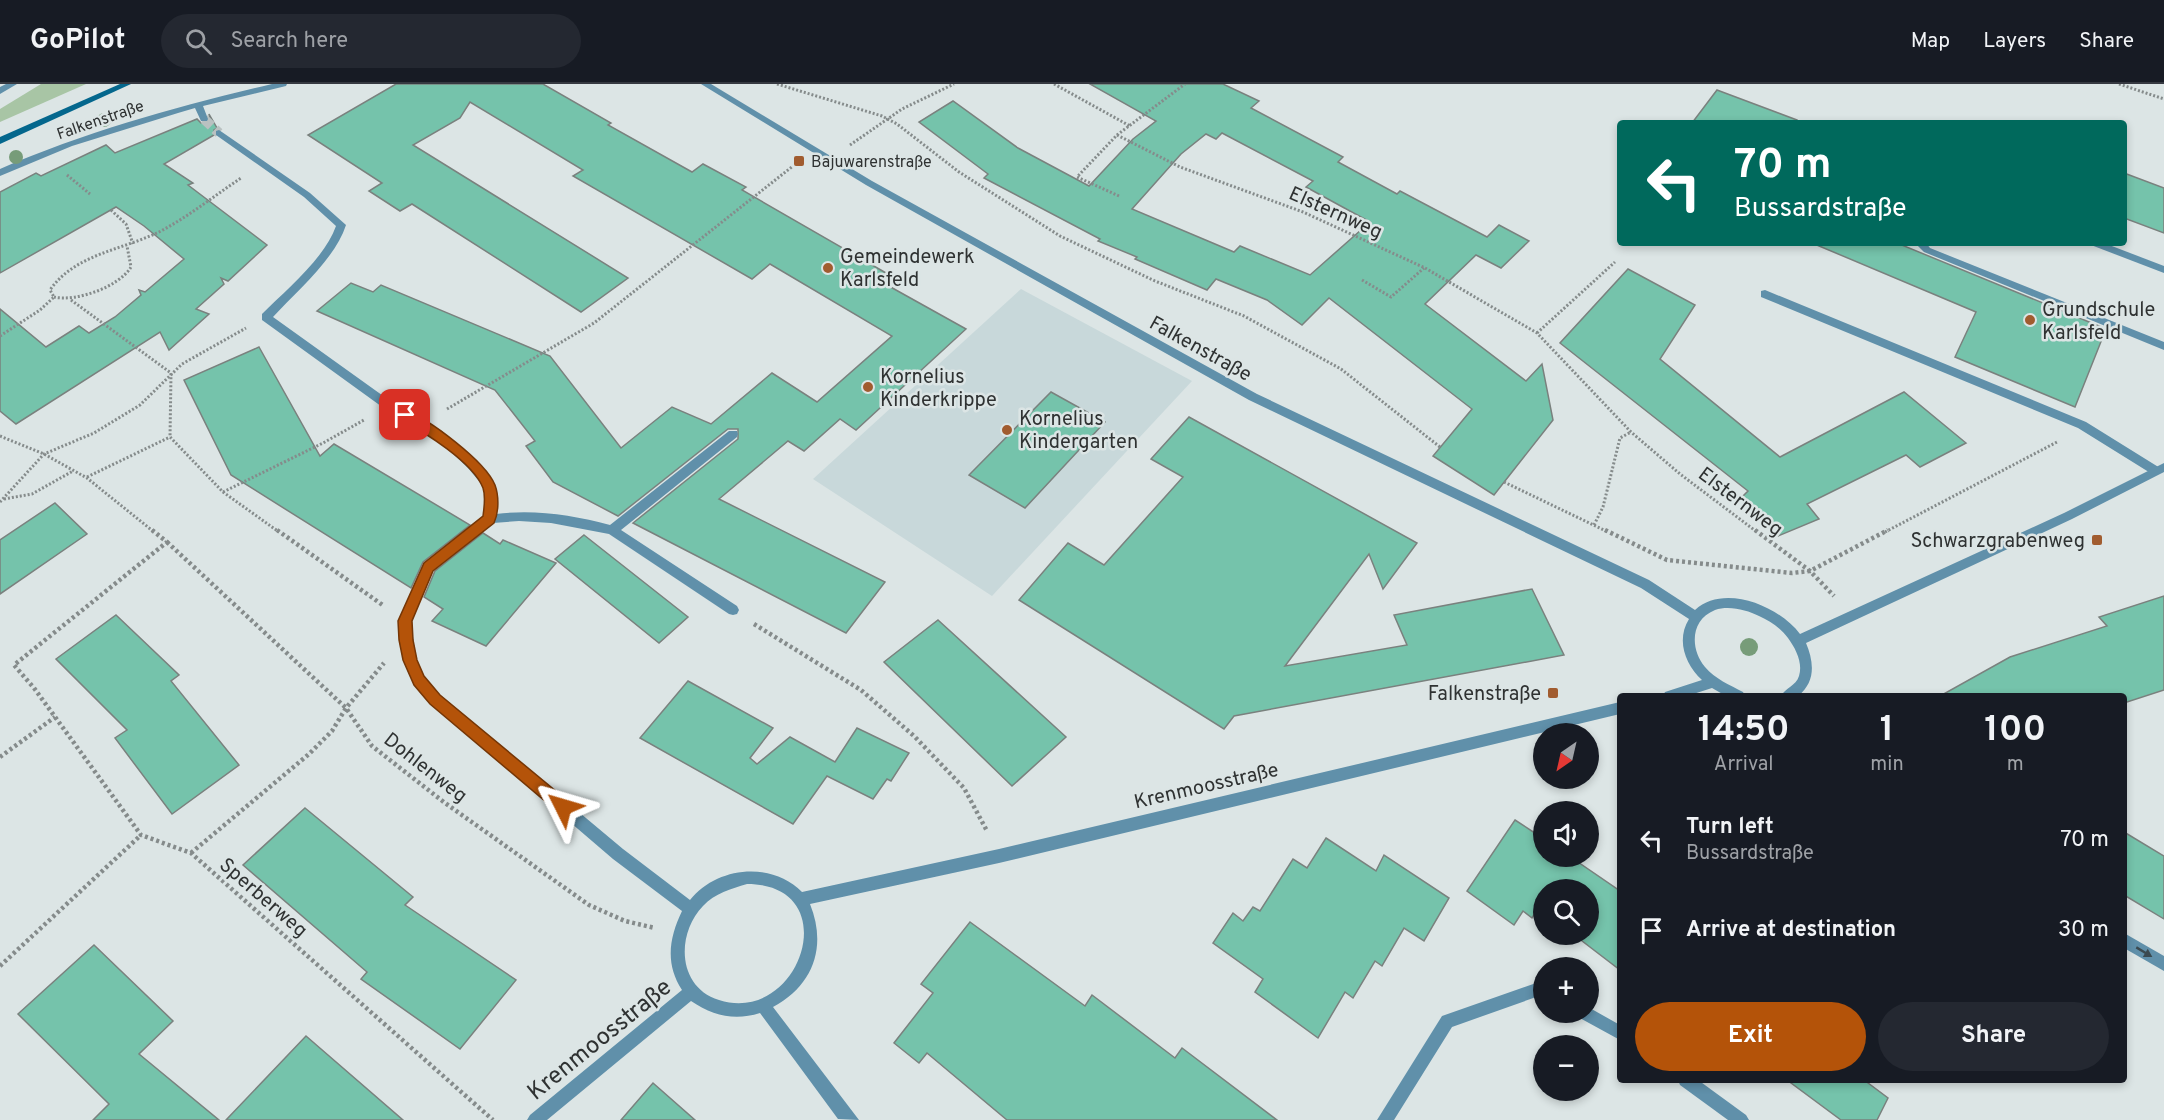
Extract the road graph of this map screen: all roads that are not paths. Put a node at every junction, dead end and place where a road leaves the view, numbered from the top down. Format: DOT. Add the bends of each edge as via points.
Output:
graph roads {
  1 [pos="13,84"];
  2 [pos="127,84"];
  3 [pos="283,84"];
  4 [pos="705,84"];
  5 [pos="0,91"];
  6 [pos="197,104"];
  7 [pos="204,119"];
  8 [pos="219,133"];
  9 [pos="0,141"];
  10 [pos="0,173"];
  11 [pos="1923,246"];
  12 [pos="2102,246"];
  13 [pos="2164,270"];
  14 [pos="1766,294"];
  15 [pos="2164,346"];
  16 [pos="733,434"];
  17 [pos="2160,469"];
  18 [pos="489,519"];
  19 [pos="612,530"];
  20 [pos="733,610"];
  21 [pos="1694,616"];
  22 [pos="1799,640"];
  23 [pos="1711,683"];
  24 [pos="1679,693"];
  25 [pos="1733,693"];
  26 [pos="1792,693"];
  27 [pos="1617,709"];
  28 [pos="801,899"];
  29 [pos="692,910"];
  30 [pos="2127,942"];
  31 [pos="2164,964"];
  32 [pos="1533,991"];
  33 [pos="691,992"];
  34 [pos="763,1005"];
  35 [pos="1599,1021"];
  36 [pos="1617,1031"];
  37 [pos="1689,1083"];
  38 [pos="535,1120"];
  39 [pos="851,1120"];
  40 [pos="1385,1120"];
  41 [pos="1741,1120"];
  1 -- 5 [label="street"];
  2 -- 9 [label="main road"];
  3 -- 6 [label="street, Falkenstraße"];
  4 -- 21 [label="street, Falkenstraße" via="812,150 1253,397 1645,584"];
  6 -- 7 [label="street"];
  6 -- 10 [label="street, Falkenstraße" via="109,129"];
  8 -- 18 [label="street" via="297,187 341,225 339,235 266,317 453,447 489,486"];
  11 -- 15 [label="street"];
  12 -- 13 [label="street"];
  14 -- 17 [label="street" via="2082,425"];
  16 -- 19 [label="street"];
  17 -- 22 [label="street" via="2068,516"];
  18 -- 19 [label="street" via="510,516"];
  18 -- 29 [label="street" via="428,567 405,621 410,660 419,680 435,699 618,854"];
  19 -- 20 [label="street"];
  21 -- 22 [label="street" via="1714,604 1747,604 1775,616"];
  21 -- 23 [label="street" via="1686,639 1692,661"];
  22 -- 26 [label="street" via="1806,654 1807,675 1800,688"];
  23 -- 24 [label="street"];
  23 -- 25 [label="street"];
  27 -- 28 [label="street, Krenmoosstraße" via="999,856"];
  28 -- 29 [label="street" via="768,878 747,877 707,893"];
  28 -- 34 [label="street" via="812,935 808,957 799,976 783,993"];
  29 -- 33 [label="street" via="679,934 676,951 678,966"];
  30 -- 31 [label="street, one-way"];
  32 -- 40 [label="street" via="1447,1021"];
  33 -- 34 [label="street" via="705,1004 723,1010"];
  33 -- 38 [label="street, Krenmoosstraße"];
  34 -- 39 [label="street"];
  35 -- 36 [label="street"];
  37 -- 41 [label="street"];
}
